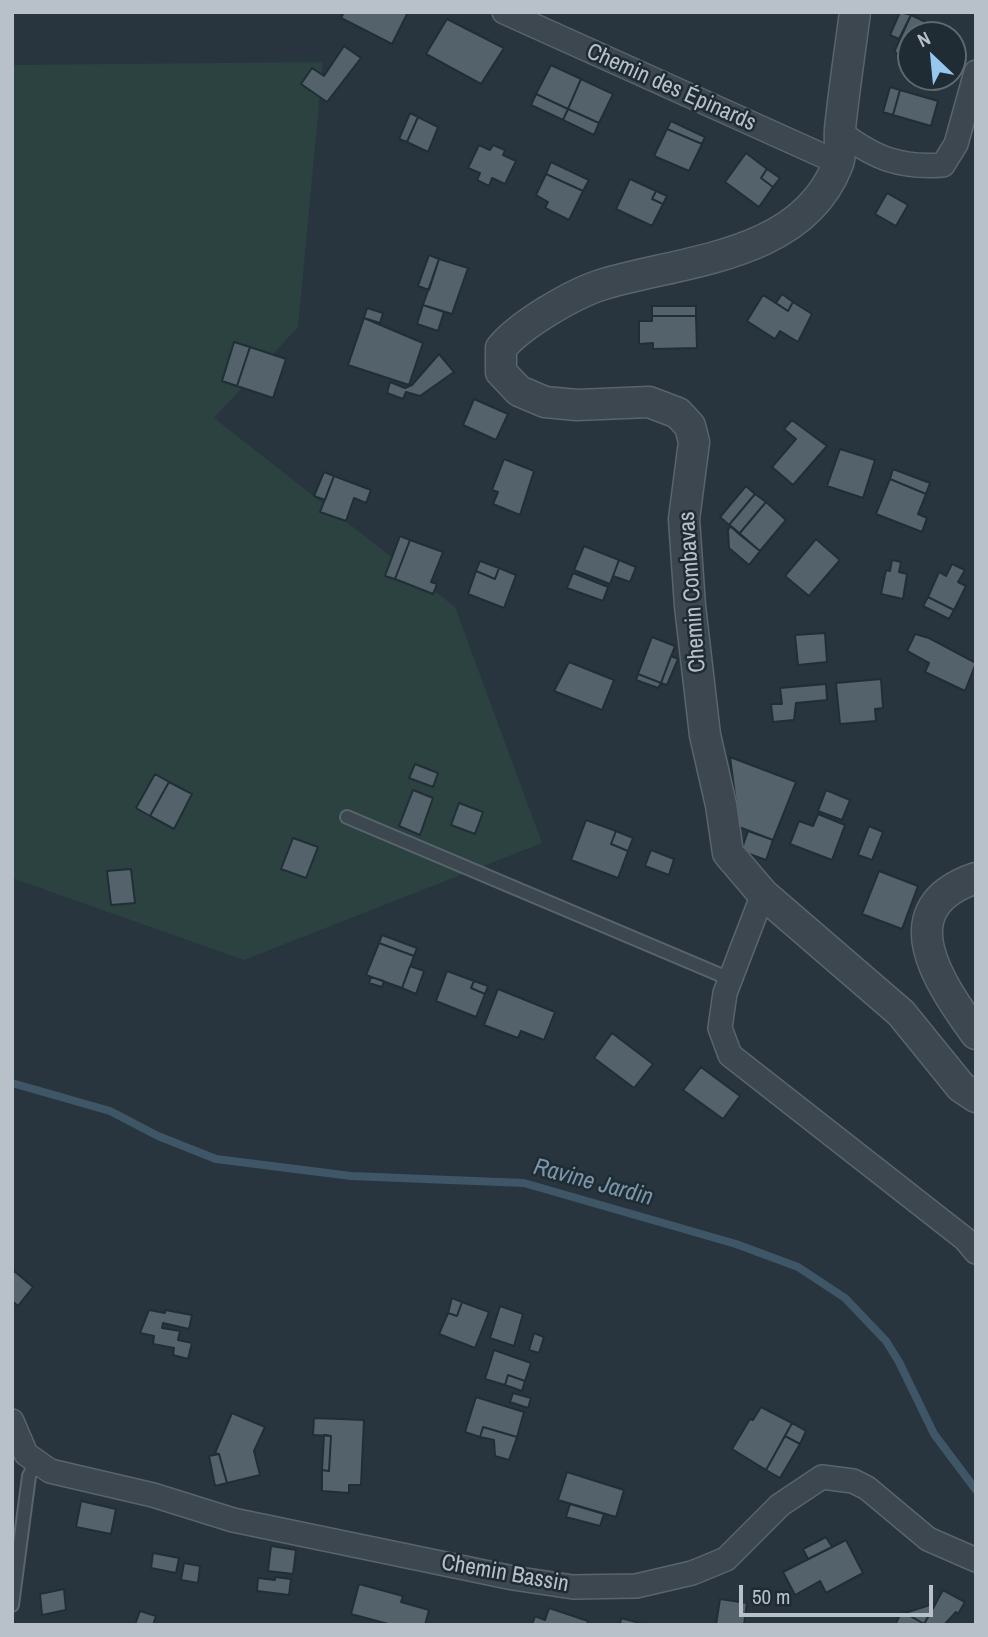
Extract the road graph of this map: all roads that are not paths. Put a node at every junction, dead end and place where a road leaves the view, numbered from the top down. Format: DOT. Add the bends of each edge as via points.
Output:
graph roads {
  1 [pos="504,12"];
  2 [pos="856,12"];
  3 [pos="976,72"];
  4 [pos="839,131"];
  5 [pos="839,163"];
  6 [pos="347,817"];
  7 [pos="976,878"];
  8 [pos="763,894"];
  9 [pos="730,979"];
  10 [pos="976,1034"];
  11 [pos="976,1097"];
  12 [pos="976,1252"];
  13 [pos="12,1421"];
  14 [pos="36,1462"];
  15 [pos="976,1560"];
  16 [pos="12,1605"];
  1 -- 5 [label="street, Chemin des Épinards"];
  2 -- 4 [label="street"];
  3 -- 4 [label="street" via="956,144 943,165 914,167 868,153"];
  4 -- 5 [label="street"];
  5 -- 8 [label="street, Chemin Combavas" via="802,217 769,239 601,285 517,330 501,348 501,372 519,391 577,405 649,402 678,413 690,426 694,442 684,519 705,734 728,853"];
  6 -- 9 [label="lane"];
  7 -- 10 [label="street" via="939,897 925,924 930,959"];
  8 -- 9 [label="street"];
  8 -- 11 [label="street, Chemin Combavas" via="901,1013 961,1087"];
  9 -- 12 [label="street" via="720,1028 730,1055"];
  13 -- 14 [label="street" via="26,1454"];
  14 -- 15 [label="street, Chemin Bassin" via="50,1471 233,1520 573,1587 636,1586 692,1573 726,1559 780,1506 822,1478 853,1481 867,1488 928,1539"];
  14 -- 16 [label="lane" via="29,1476"];
}
